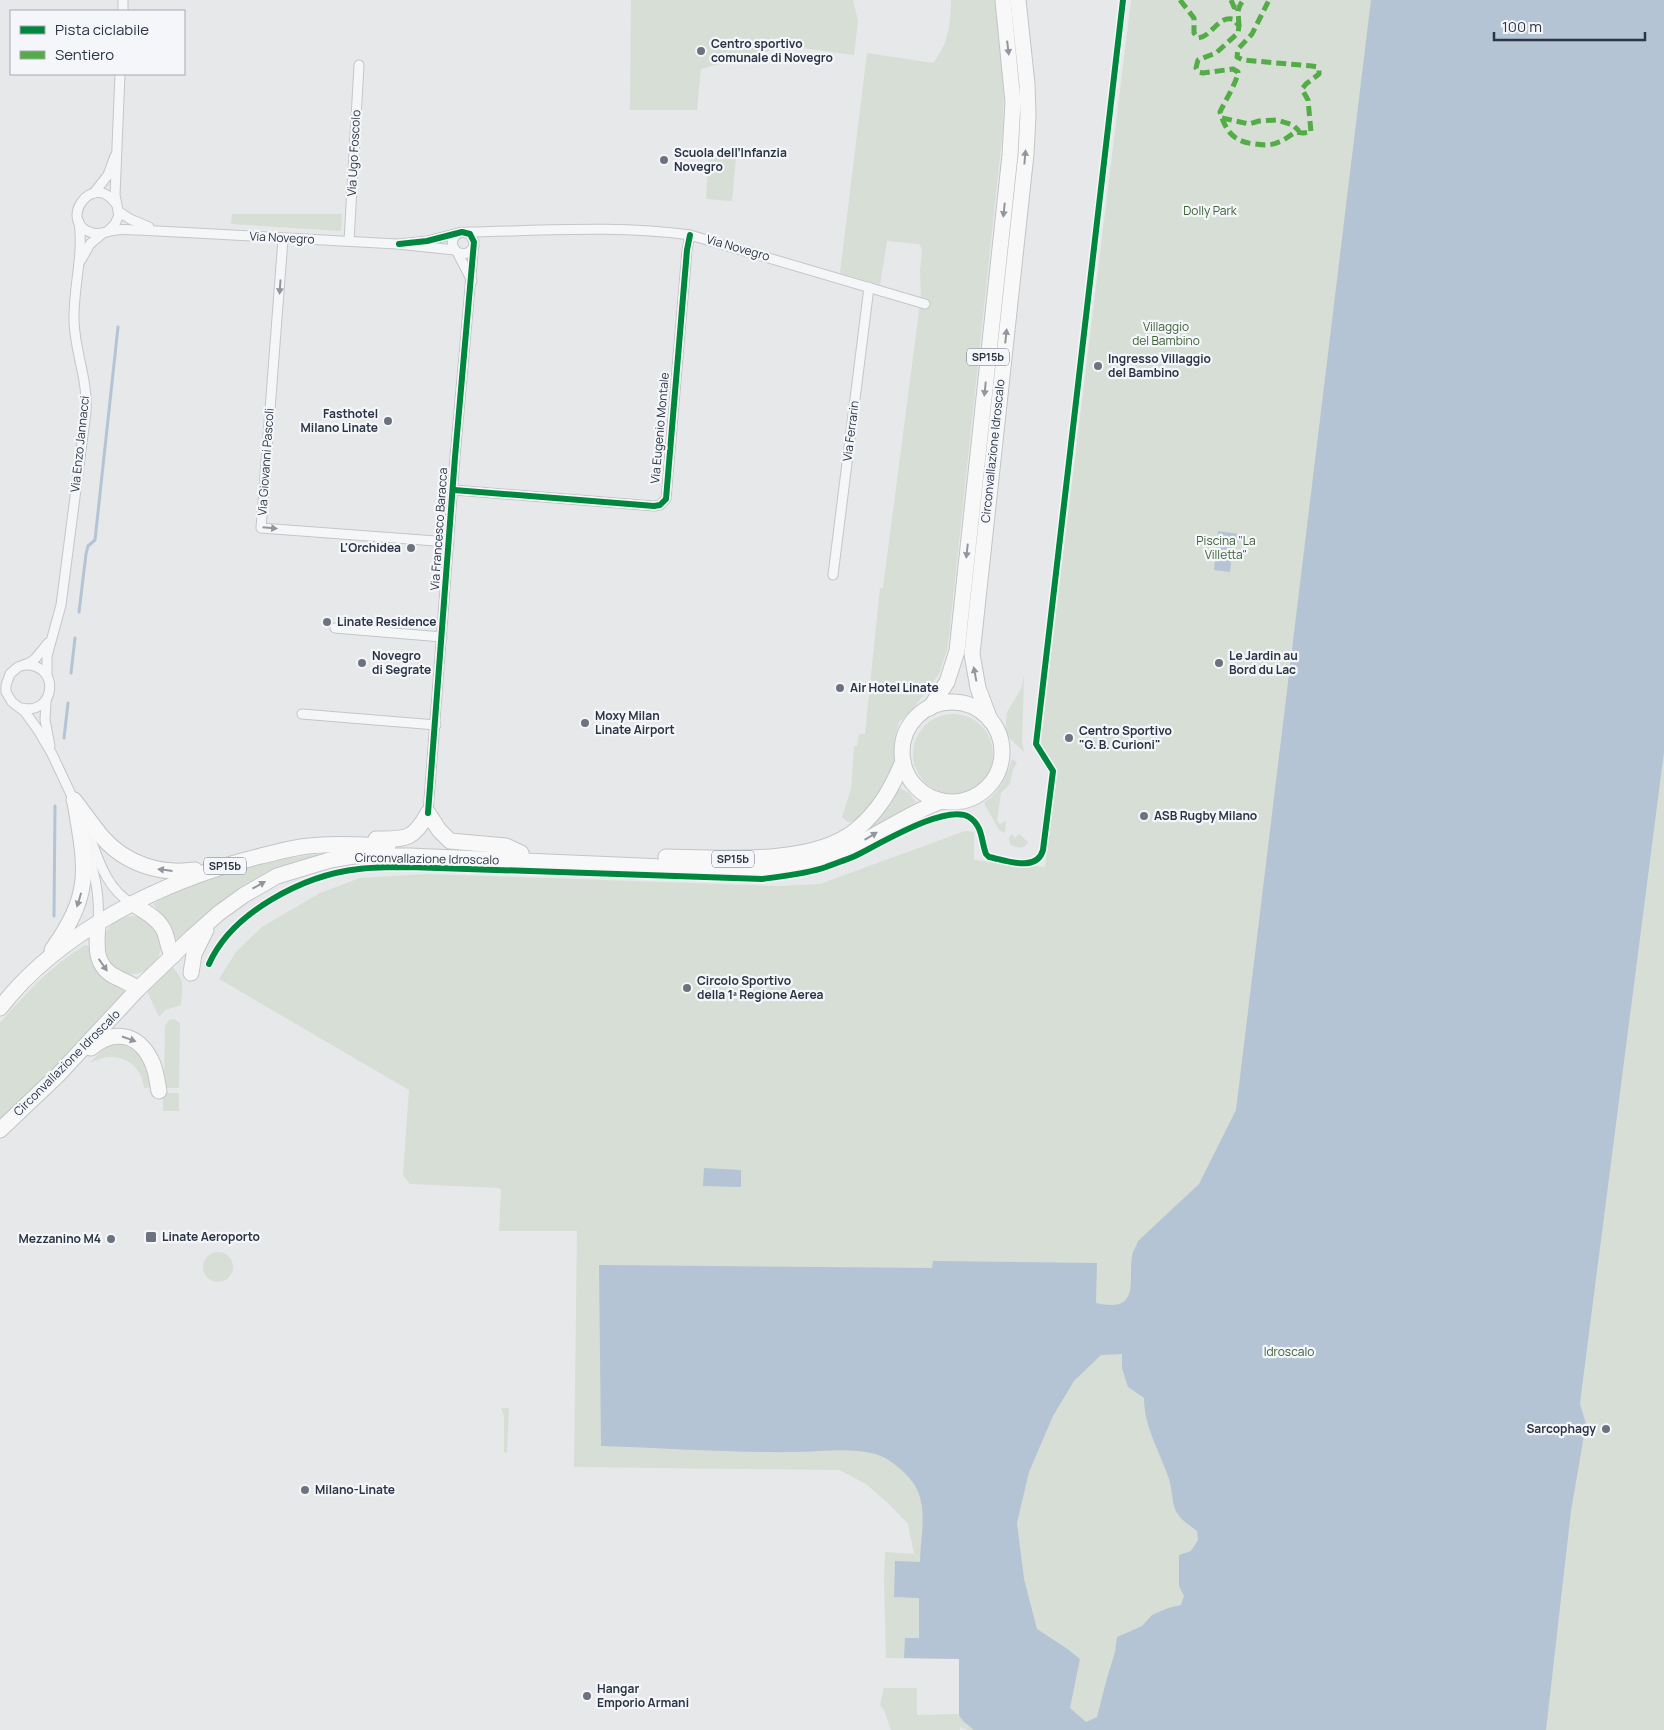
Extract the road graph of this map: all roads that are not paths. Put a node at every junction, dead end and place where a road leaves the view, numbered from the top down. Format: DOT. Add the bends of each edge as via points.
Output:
graph roads {
  1 [pos="1003,0"];
  2 [pos="1018,0"];
  3 [pos="359,65"];
  4 [pos="120,75"];
  5 [pos="117,143"];
  6 [pos="94,193"];
  7 [pos="117,207"];
  8 [pos="79,222"];
  9 [pos="164,231"];
  10 [pos="515,231"];
  11 [pos="461,232"];
  12 [pos="105,233"];
  13 [pos="690,234"];
  14 [pos="283,238"];
  15 [pos="349,241"];
  16 [pos="399,244"];
  17 [pos="474,244"];
  18 [pos="456,251"];
  19 [pos="80,263"];
  20 [pos="472,282"];
  21 [pos="869,287"];
  22 [pos="925,304"];
  23 [pos="454,490"];
  24 [pos="449,542"];
  25 [pos="833,575"];
  26 [pos="335,628"];
  27 [pos="53,636"];
  28 [pos="442,637"];
  29 [pos="25,665"];
  30 [pos="47,675"];
  31 [pos="46,701"];
  32 [pos="21,708"];
  33 [pos="930,708"];
  34 [pos="302,714"];
  35 [pos="990,720"];
  36 [pos="436,725"];
  37 [pos="52,754"];
  38 [pos="903,762"];
  39 [pos="74,800"];
  40 [pos="942,801"];
  41 [pos="428,813"];
  42 [pos="323,845"];
  43 [pos="521,853"];
  44 [pos="248,860"];
  45 [pos="133,904"];
  46 [pos="219,913"];
  47 [pos="98,924"];
  48 [pos="173,956"];
  49 [pos="44,962"];
  50 [pos="191,973"];
  51 [pos="138,989"];
  52 [pos="0,1008"];
  53 [pos="58,1074"];
  54 [pos="159,1091"];
  55 [pos="0,1130"];
  1 -- 33 [label="main road, Circonvallazione Idroscalo / SP15b, one-way" via="1013,102 1010,155 957,651 947,682"];
  35 -- 2 [label="main road, Circonvallazione Idroscalo / SP15b, one-way" via="978,688 972,654 1026,154 1027,84"];
  3 -- 15 [label="street, Via Ugo Foscolo"];
  4 -- 5 [label="street"];
  5 -- 6 [label="street" via="110,170"];
  5 -- 7 [label="street"];
  6 -- 7 [label="street, Via Novegro" via="106,194"];
  6 -- 8 [label="street" via="80,203 77,212"];
  7 -- 9 [label="street, Via Novegro" via="135,222"];
  7 -- 12 [label="street" via="116,223"];
  8 -- 12 [label="street, Via Novegro" via="90,232"];
  8 -- 19 [label="street, Via Enzo Jannacci"];
  9 -- 12 [label="street, Via Novegro"];
  9 -- 14 [label="street, Via Novegro"];
  10 -- 11 [label="street, Via Novegro"];
  10 -- 13 [label="street, Via Novegro"];
  10 -- 17 [label="street, Via Novegro" via="492,234"];
  11 -- 16 [label="street, Via Novegro"];
  11 -- 17 [label="street" via="471,235"];
  11 -- 18 [label="street" via="452,240"];
  12 -- 19 [label="street" via="90,244"];
  13 -- 21 [label="street, Via Novegro"];
  13 -- 23 [label="street, Via Eugenio Montale" via="666,499 654,506"];
  14 -- 15 [label="street, Via Novegro"];
  14 -- 24 [label="street, Via Giovanni Pascoli, one-way" via="261,528"];
  15 -- 16 [label="street, Via Novegro"];
  16 -- 18 [label="street, Via Novegro"];
  17 -- 18 [label="street" via="467,254"];
  17 -- 20 [label="street, Via Francesco Baracca"];
  18 -- 20 [label="street"];
  19 -- 27 [label="street, Via Enzo Jannacci" via="74,294 74,325 85,381 86,412 61,605"];
  20 -- 23 [label="street, Via Francesco Baracca"];
  21 -- 22 [label="street, Via Novegro"];
  21 -- 25 [label="street, Via Ferrarin"];
  23 -- 24 [label="street, Via Francesco Baracca"];
  24 -- 28 [label="street, Via Francesco Baracca"];
  26 -- 28 [label="street"];
  27 -- 29 [label="street, Via Enzo Jannacci" via="40,654"];
  27 -- 30 [label="street, Via Enzo Jannacci" via="46,661"];
  28 -- 36 [label="street, Via Francesco Baracca"];
  29 -- 30 [label="street" via="39,668"];
  29 -- 32 [label="street, Via Enzo Jannacci" via="12,672 6,684 9,699"];
  30 -- 31 [label="street, Via Enzo Jannacci" via="50,689"];
  31 -- 32 [label="street" via="36,708"];
  31 -- 37 [label="street, Via Enzo Jannacci" via="45,720"];
  32 -- 37 [label="street, Via Enzo Jannacci" via="35,724"];
  33 -- 35 [label="main road" via="964,704"];
  33 -- 38 [label="main road, SP15b" via="910,726 903,743"];
  34 -- 36 [label="street"];
  35 -- 40 [label="main road, SP15b" via="1001,743 997,775 973,798"];
  36 -- 41 [label="street, Via Francesco Baracca"];
  37 -- 39 [label="street, Via Enzo Jannacci"];
  38 -- 40 [label="main road" via="916,787"];
  38 -- 43 [label="main road, Circonvallazione Idroscalo / SP15b" via="883,802 861,826 841,840 806,851 733,859"];
  44 -- 39 [label="main road, one-way" via="182,871 147,867 110,845"];
  39 -- 45 [label="street, Via Enzo Jannacci" via="107,879 120,895"];
  39 -- 47 [label="street, Via Enzo Jannacci" via="97,885"];
  39 -- 49 [label="main road, one-way" via="84,859 82,890 69,925"];
  46 -- 40 [label="main road, Circonvallazione Idroscalo / SP15b, one-way" via="271,879 346,857 409,856 732,870 785,866 857,845 917,810"];
  41 -- 42 [label="main road" via="421,826 402,839 353,839"];
  41 -- 43 [label="main road" via="448,840 506,846"];
  42 -- 43 [label="main road, Circonvallazione Idroscalo / SP15b"];
  42 -- 44 [label="main road, Circonvallazione Idroscalo / SP15b"];
  44 -- 45 [label="main road, Circonvallazione Idroscalo / SP15b" via="181,880"];
  45 -- 47 [label="main road, Circonvallazione Idroscalo / SP15b"];
  45 -- 48 [label="main road" via="160,924"];
  46 -- 48 [label="main road, Circonvallazione Idroscalo / SP15b"];
  46 -- 50 [label="main road" via="201,938"];
  47 -- 49 [label="main road, Circonvallazione Idroscalo / SP15b"];
  47 -- 51 [label="main road, one-way" via="96,948 102,966 112,976"];
  48 -- 51 [label="main road, Circonvallazione Idroscalo / SP15b"];
  49 -- 52 [label="main road, Circonvallazione Idroscalo / SP15b"];
  51 -- 53 [label="main road, Circonvallazione Idroscalo / SP15b"];
  53 -- 54 [label="main road, one-way" via="102,1040 125,1037 140,1043 145,1050 152,1062"];
  53 -- 55 [label="main road, Circonvallazione Idroscalo / SP15b"];
}
